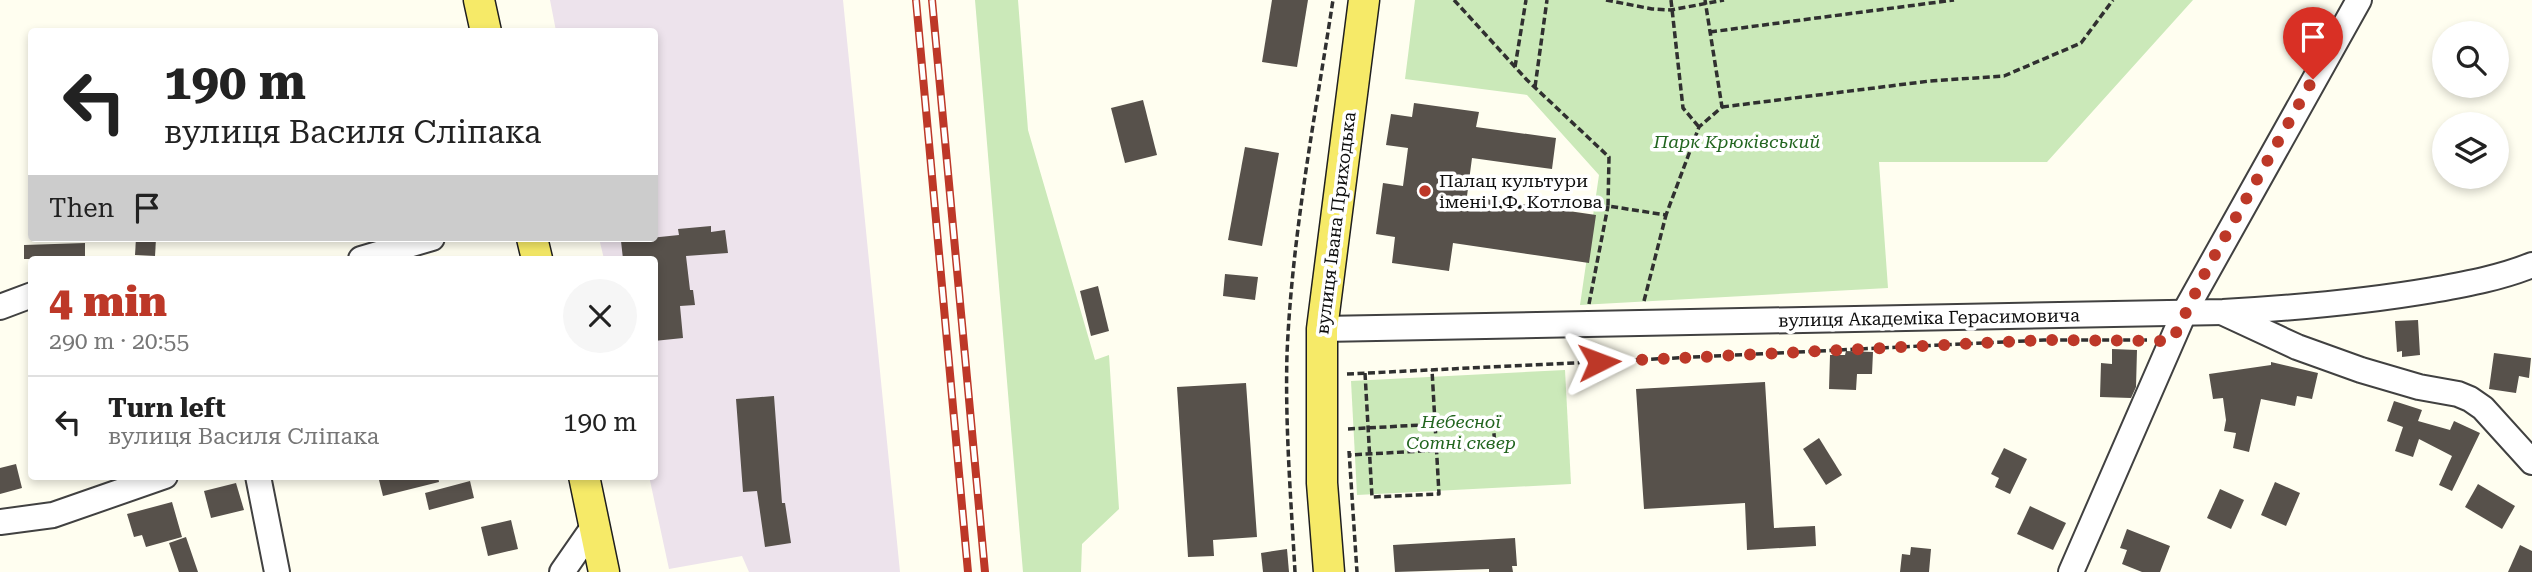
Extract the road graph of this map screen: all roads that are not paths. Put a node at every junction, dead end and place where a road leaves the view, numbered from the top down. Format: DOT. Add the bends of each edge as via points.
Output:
graph roads {
  1 [pos="479,0"];
  2 [pos="1364,0"];
  3 [pos="2359,0"];
  4 [pos="485,28"];
  5 [pos="418,242"];
  6 [pos="371,256"];
  7 [pos="2532,265"];
  8 [pos="28,296"];
  9 [pos="0,307"];
  10 [pos="2223,312"];
  11 [pos="2184,313"];
  12 [pos="1322,329"];
  13 [pos="2532,462"];
  14 [pos="154,480"];
  15 [pos="259,480"];
  16 [pos="585,480"];
  17 [pos="0,522"];
  18 [pos="594,526"];
  19 [pos="277,572"];
  20 [pos="562,572"];
  21 [pos="604,572"];
  22 [pos="1329,572"];
  23 [pos="2071,572"];
  1 -- 4 [label="main road"];
  2 -- 12 [label="main road, вулиця Івана Приходька"];
  3 -- 11 [label="street"];
  5 -- 6 [label="street"];
  7 -- 10 [label="street, вулиця Академіка Герасимовича" via="2501,276 2386,298"];
  8 -- 9 [label="street"];
  10 -- 11 [label="street, вулиця Академіка Герасимовича"];
  10 -- 13 [label="street" via="2297,347 2361,370 2470,399"];
  11 -- 12 [label="street, вулиця Академіка Герасимовича"];
  11 -- 23 [label="street"];
  12 -- 22 [label="main road, вулиця Івана Приходька" via="1322,483"];
  14 -- 17 [label="street" via="54,515"];
  15 -- 19 [label="street"];
  16 -- 18 [label="main road"];
  18 -- 20 [label="street"];
  18 -- 21 [label="main road"];
}
